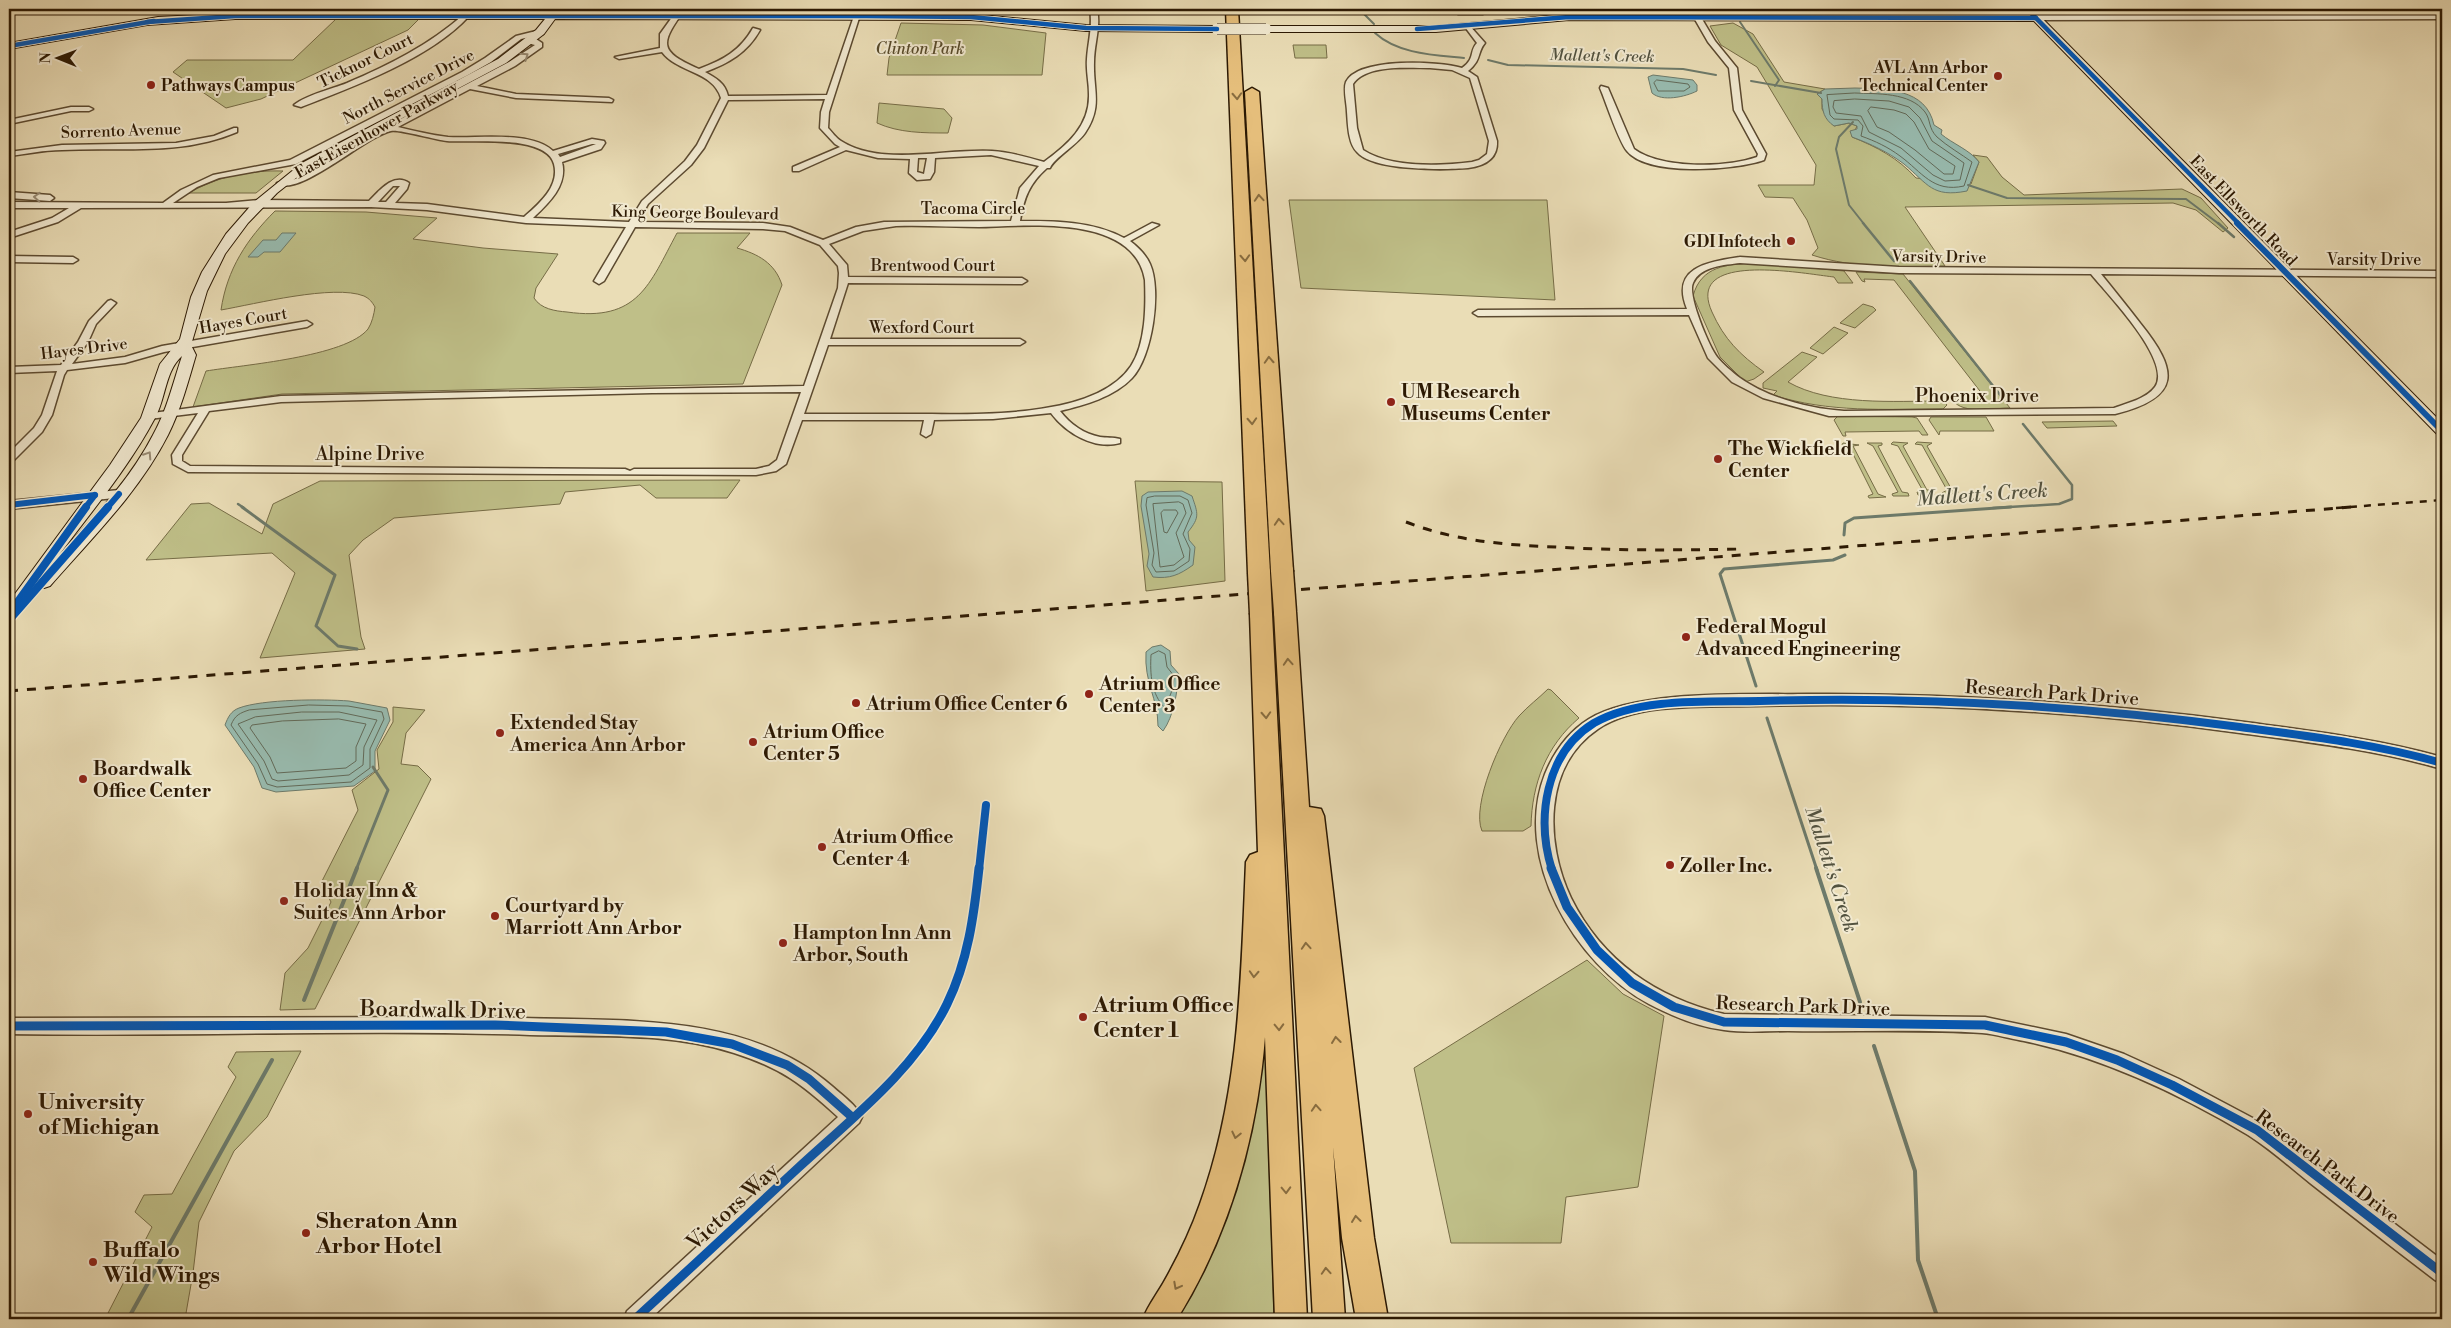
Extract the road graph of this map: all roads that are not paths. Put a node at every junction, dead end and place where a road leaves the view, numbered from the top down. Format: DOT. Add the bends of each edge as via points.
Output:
graph roads {
  1 [pos="211,9"];
  2 [pos="1094,9"];
  3 [pos="1490,9"];
  4 [pos="2027,9"];
  5 [pos="1239,10"];
  6 [pos="1458,10"];
  7 [pos="558,11"];
  8 [pos="678,12"];
  9 [pos="876,13"];
  10 [pos="1592,13"];
  11 [pos="1695,13"];
  12 [pos="1889,13"];
  13 [pos="234,16"];
  14 [pos="465,16"];
  15 [pos="858,16"];
  16 [pos="2442,17"];
  17 [pos="2036,18"];
  18 [pos="147,22"];
  19 [pos="1464,27"];
  20 [pos="1094,28"];
  21 [pos="756,30"];
  22 [pos="540,32"];
  23 [pos="530,41"];
  24 [pos="9,46"];
  25 [pos="664,49"];
  26 [pos="619,58"];
  27 [pos="1462,71"];
  28 [pos="698,72"];
  29 [pos="472,87"];
  30 [pos="1604,88"];
  31 [pos="831,97"];
  32 [pos="725,98"];
  33 [pos="609,100"];
  34 [pos="298,106"];
  35 [pos="89,109"];
  36 [pos="9,122"];
  37 [pos="392,128"];
  38 [pos="234,130"];
  39 [pos="846,147"];
  40 [pos="9,154"];
  41 [pos="930,155"];
  42 [pos="914,156"];
  43 [pos="1047,166"];
  44 [pos="796,169"];
  45 [pos="281,183"];
  46 [pos="9,195"];
  47 [pos="87,198"];
  48 [pos="173,198"];
  49 [pos="260,203"];
  50 [pos="371,204"];
  51 [pos="388,204"];
  52 [pos="9,205"];
  53 [pos="78,206"];
  54 [pos="165,206"];
  55 [pos="526,220"];
  56 [pos="1015,224"];
  57 [pos="631,225"];
  58 [pos="1155,225"];
  59 [pos="9,235"];
  60 [pos="1124,241"];
  61 [pos="823,243"];
  62 [pos="9,259"];
  63 [pos="73,260"];
  64 [pos="2094,272"];
  65 [pos="2288,274"];
  66 [pos="2442,274"];
  67 [pos="844,280"];
  68 [pos="599,281"];
  69 [pos="1022,281"];
  70 [pos="111,303"];
  71 [pos="1692,312"];
  72 [pos="1478,314"];
  73 [pos="307,324"];
  74 [pos="824,342"];
  75 [pos="1020,342"];
  76 [pos="184,345"];
  77 [pos="9,362"];
  78 [pos="68,363"];
  79 [pos="9,370"];
  80 [pos="807,389"];
  81 [pos="1053,409"];
  82 [pos="205,410"];
  83 [pos="171,414"];
  84 [pos="149,416"];
  85 [pos="798,417"];
  86 [pos="930,417"];
  87 [pos="2442,431"];
  88 [pos="926,434"];
  89 [pos="1116,441"];
  90 [pos="9,459"];
  91 [pos="119,494"];
  92 [pos="95,496"];
  93 [pos="9,505"];
  94 [pos="1273,613"];
  95 [pos="9,615"];
  96 [pos="9,620"];
  97 [pos="1290,702"];
  98 [pos="2442,763"];
  99 [pos="1269,786"];
  100 [pos="9,1026"];
  101 [pos="852,1117"];
  102 [pos="2442,1273"];
  103 [pos="635,1319"];
  104 [pos="1159,1319"];
  105 [pos="1291,1319"];
  106 [pos="1329,1319"];
  107 [pos="1372,1319"];
  1 -- 13 [label="main road" via="218,14"];
  1 -- 18 [label="main road"];
  2 -- 20 [label="street"];
  3 -- 6 [label="street" via="1483,12"];
  4 -- 17 [label="main road, East Ellsworth Road"];
  5 -- 94 [label="highway, one-way, bridge" via="1259,573"];
  94 -- 5 [label="highway, one-way, bridge" via="1282,571 1248,43"];
  6 -- 19 [label="street"];
  7 -- 8 [label="main road"];
  7 -- 14 [label="main road"];
  7 -- 22 [label="main road, East Eisenhower Parkway"];
  8 -- 15 [label="main road"];
  8 -- 25 [label="street" via="664,33"];
  9 -- 15 [label="main road"];
  9 -- 20 [label="main road"];
  10 -- 11 [label="main road"];
  10 -- 19 [label="main road"];
  11 -- 12 [label="main road"];
  11 -- 30 [label="street" via="1733,68 1738,110 1762,158 1746,164 1668,165 1638,158 1630,150"];
  12 -- 17 [label="main road"];
  13 -- 14 [label="main road"];
  13 -- 18 [label="main road"];
  14 -- 34 [label="street, Ticknor Court" via="426,46"];
  15 -- 31 [label="street"];
  16 -- 17 [label="street"];
  17 -- 65 [label="main road, East Ellsworth Road"];
  18 -- 24 [label="main road"];
  19 -- 20 [label="main road, bridge"];
  19 -- 27 [label="street" via="1478,54 1475,61"];
  20 -- 43 [label="street" via="1090,51 1094,96 1090,114 1077,140"];
  21 -- 28 [label="street" via="739,53"];
  22 -- 23 [label="main road, East Eisenhower Parkway"];
  22 -- 48 [label="street, North Service Drive" via="524,33 488,60 288,165 218,176"];
  29 -- 23 [label="street, one-way" via="539,45"];
  23 -- 45 [label="main road, East Eisenhower Parkway" via="486,70 325,154"];
  25 -- 26 [label="street"];
  25 -- 28 [label="street" via="674,59"];
  27 -- 27 [label="street" via="1476,81 1493,140 1491,156 1481,163 1463,165 1397,165 1375,161 1359,150 1349,84 1353,76 1364,70 1384,67 1439,67"];
  28 -- 32 [label="street" via="720,83"];
  29 -- 33 [label="street" via="516,96"];
  29 -- 37 [label="street"];
  31 -- 32 [label="street"];
  31 -- 39 [label="street" via="825,112 824,128 828,135"];
  32 -- 57 [label="street" via="695,155 651,196"];
  35 -- 36 [label="street" via="70,109"];
  37 -- 45 [label="street" via="302,180"];
  37 -- 55 [label="street" via="446,139 518,141 544,147 556,157 560,176 552,192"];
  38 -- 40 [label="street, Sorrento Avenue" via="182,144 54,148"];
  39 -- 42 [label="street" via="876,154"];
  39 -- 44 [label="street"];
  41 -- 42 [label="street"];
  41 -- 42 [label="street" via="930,172 922,178 913,173"];
  41 -- 43 [label="street" via="992,152"];
  43 -- 56 [label="street" via="1025,187"];
  45 -- 49 [label="main road, East Eisenhower Parkway"];
  47 -- 46 [label="street, King George Boulevard, one-way"];
  47 -- 48 [label="street, King George Boulevard"];
  47 -- 53 [label="street"];
  48 -- 49 [label="street, King George Boulevard" via="236,198"];
  48 -- 54 [label="street"];
  49 -- 50 [label="street, King George Boulevard"];
  49 -- 54 [label="street, King George Boulevard"];
  49 -- 76 [label="main road, East Eisenhower Parkway" via="227,241 210,268 195,304"];
  50 -- 51 [label="street, King George Boulevard"];
  50 -- 51 [label="street" via="391,184 405,183"];
  51 -- 55 [label="street, King George Boulevard"];
  52 -- 53 [label="street, King George Boulevard"];
  53 -- 54 [label="street, King George Boulevard"];
  53 -- 59 [label="street" via="55,220"];
  55 -- 57 [label="street, King George Boulevard"];
  56 -- 60 [label="street, Tacoma Circle" via="1089,228"];
  56 -- 61 [label="street, Tacoma Circle" via="886,224 857,230"];
  57 -- 61 [label="street, King George Boulevard" via="762,226 788,229"];
  57 -- 68 [label="street"];
  58 -- 60 [label="street"];
  60 -- 81 [label="street, Tacoma Circle" via="1140,254 1150,278 1146,345 1142,359 1126,379 1111,390"];
  61 -- 67 [label="street, King George Boulevard" via="842,265"];
  62 -- 63 [label="street"];
  64 -- 65 [label="street, Varsity Drive"];
  64 -- 71 [label="street, Varsity Drive" via="1850,269 1740,260 1713,264 1697,272 1688,282 1686,295"];
  64 -- 71 [label="street, Phoenix Drive" via="2152,344 2165,371 2165,379 2151,396 2115,411 1844,414 1802,408 1767,396 1736,380 1713,358"];
  65 -- 66 [label="street, Varsity Drive"];
  65 -- 87 [label="main road, East Ellsworth Road"];
  67 -- 69 [label="street, Brentwood Court"];
  67 -- 74 [label="street"];
  70 -- 78 [label="street" via="92,323"];
  71 -- 72 [label="street"];
  73 -- 76 [label="street, Hayes Court"];
  74 -- 75 [label="street, Wexford Court"];
  74 -- 80 [label="street"];
  76 -- 78 [label="street, Hayes Drive" via="146,355"];
  76 -- 83 [label="main road, East Eisenhower Parkway" via="189,355"];
  76 -- 84 [label="main road, East Eisenhower Parkway" via="167,362"];
  77 -- 78 [label="street, Hayes Drive"];
  78 -- 79 [label="street, Hayes Drive"];
  78 -- 90 [label="street" via="59,375 47,415 38,430"];
  80 -- 82 [label="street" via="281,399"];
  80 -- 85 [label="street"];
  81 -- 86 [label="street, Tacoma Circle" via="1000,416"];
  81 -- 89 [label="street" via="1060,420 1085,437 1102,442"];
  82 -- 83 [label="street"];
  82 -- 85 [label="street, Alpine Drive" via="177,455 180,466 188,469 756,472 772,469 782,462"];
  83 -- 84 [label="street"];
  91 -- 83 [label="main road, East Eisenhower Parkway, one-way" via="134,478"];
  84 -- 92 [label="main road, East Eisenhower Parkway"];
  85 -- 86 [label="street, Tacoma Circle"];
  86 -- 88 [label="street"];
  91 -- 92 [label="street"];
  91 -- 96 [label="main road, East Eisenhower Parkway"];
  92 -- 93 [label="street"];
  92 -- 95 [label="main road, East Eisenhower Parkway"];
  97 -- 94 [label="highway, one-way"];
  94 -- 99 [label="highway, one-way"];
  106 -- 97 [label="highway, one-way"];
  107 -- 97 [label="highway, one-way" via="1358,1238 1305,752"];
  98 -- 102 [label="street, Research Park Drive" via="2371,747 2094,709 1884,699 1674,705 1617,714 1593,724 1572,743 1557,767 1545,800 1544,838 1551,871 1575,921 1592,945 1619,973 1646,994 1700,1018 1724,1022 1985,1025 2019,1030 2117,1060 2257,1130"];
  99 -- 104 [label="highway, one-way" via="1260,847 1250,1048 1236,1138 1216,1202 1196,1250"];
  99 -- 105 [label="highway, one-way"];
  100 -- 101 [label="street, Boardwalk Drive" via="495,1025 656,1030 738,1045 794,1068"];
  101 -- 103 [label="street, Victors Way"];
}
